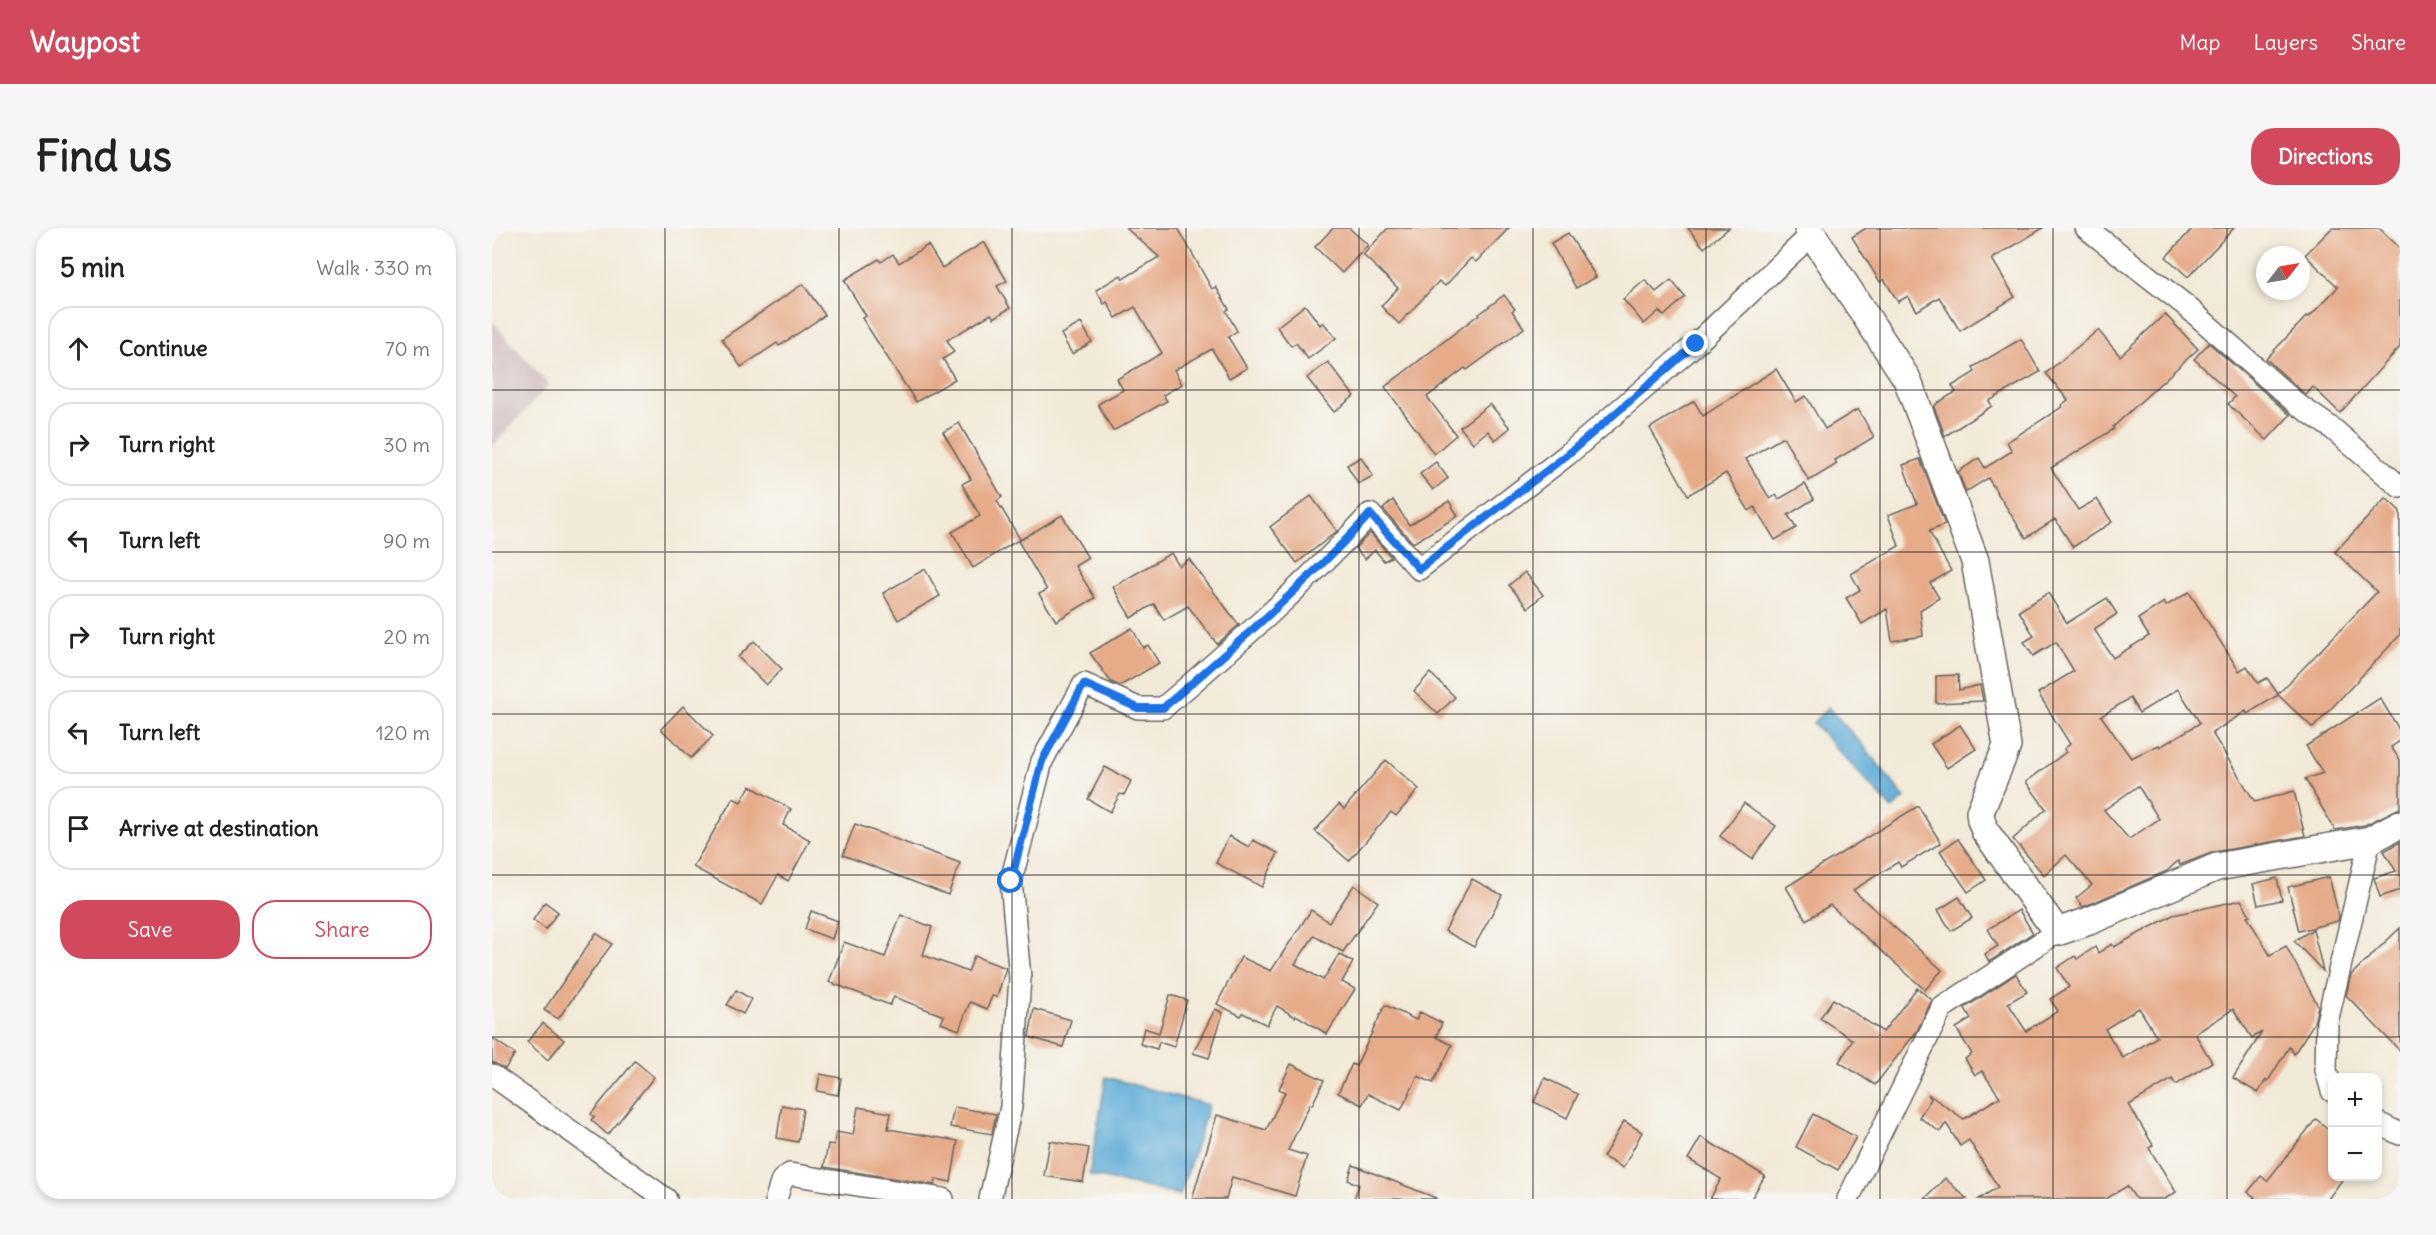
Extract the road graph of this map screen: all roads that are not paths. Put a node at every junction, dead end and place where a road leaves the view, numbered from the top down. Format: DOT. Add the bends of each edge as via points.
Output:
graph roads {
  1 [pos="2086,228"];
  2 [pos="1810,231"];
  3 [pos="2400,487"];
  4 [pos="2400,824"];
  5 [pos="2370,840"];
  6 [pos="2056,932"];
  7 [pos="492,1075"];
  8 [pos="2328,1077"];
  9 [pos="2382,1125"];
  10 [pos="2400,1134"];
  11 [pos="666,1199"];
  12 [pos="776,1199"];
  13 [pos="943,1199"];
  14 [pos="990,1199"];
  15 [pos="1848,1199"];
  1 -- 3 [label="street" via="2185,305 2297,404 2333,429"];
  2 -- 6 [label="main road" via="1907,379 1975,561 2007,746 1980,812 1981,820"];
  2 -- 14 [label="street" via="1696,344 1567,455 1419,569 1370,514 1245,637 1163,708 1138,708 1084,684 1042,761 1011,881 1019,990 1011,1107"];
  4 -- 5 [label="main road"];
  5 -- 6 [label="main road" via="2217,867"];
  5 -- 8 [label="street" via="2327,1022"];
  6 -- 15 [label="street" via="1942,1008"];
  7 -- 11 [label="street"];
  9 -- 10 [label="street"];
  12 -- 13 [label="street" via="782,1180 790,1174"];
}
